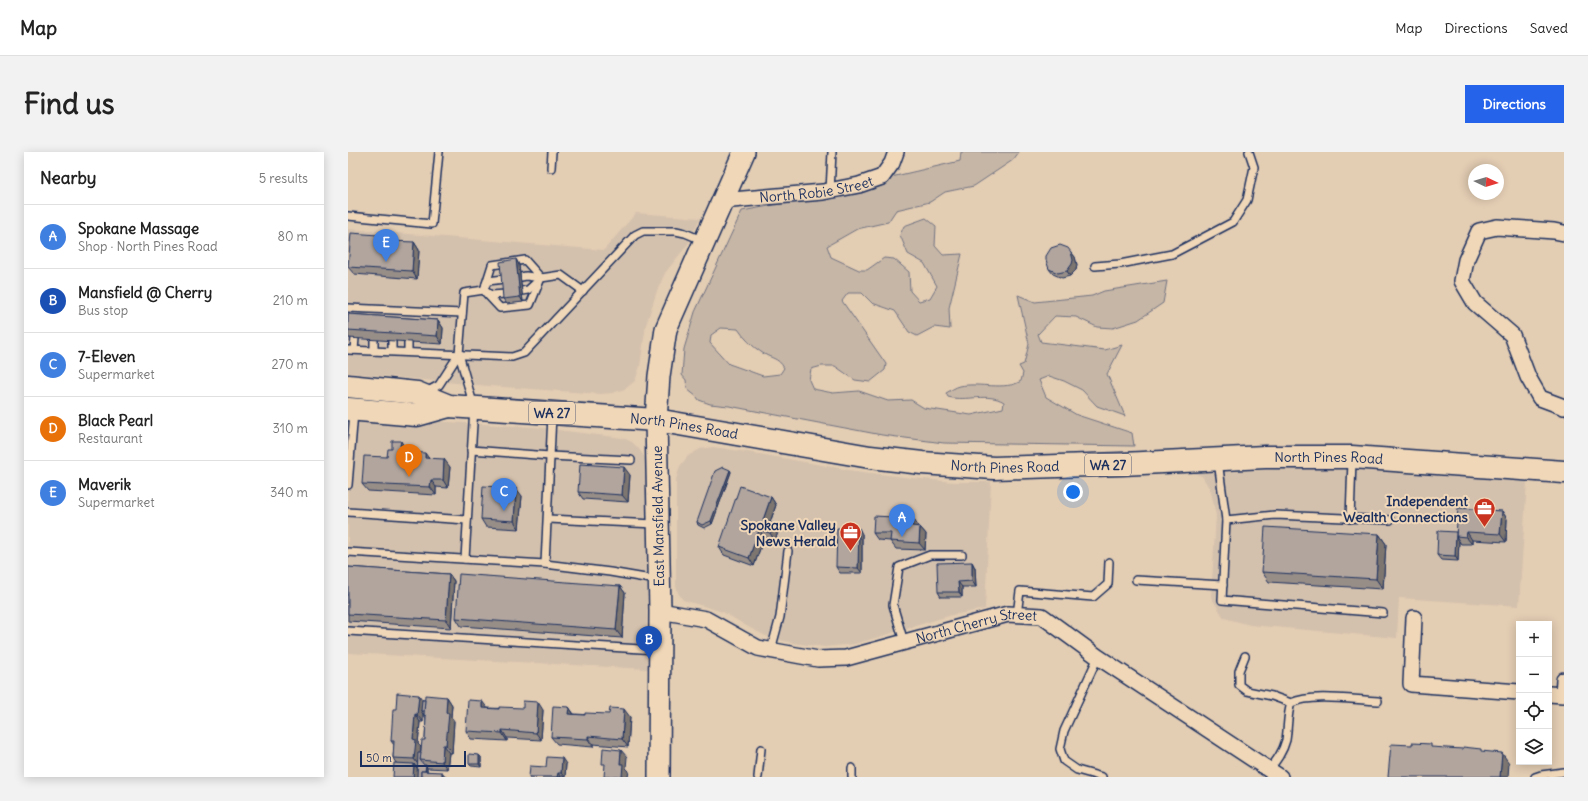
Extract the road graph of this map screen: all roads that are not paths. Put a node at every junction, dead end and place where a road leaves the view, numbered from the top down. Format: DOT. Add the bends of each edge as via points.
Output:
graph roads {
  1 [pos="439,152"];
  2 [pos="552,152"];
  3 [pos="744,152"];
  4 [pos="832,152"];
  5 [pos="896,152"];
  6 [pos="1249,152"];
  7 [pos="551,168"];
  8 [pos="830,191"];
  9 [pos="722,201"];
  10 [pos="348,216"];
  11 [pos="1564,233"];
  12 [pos="704,241"];
  13 [pos="1095,266"];
  14 [pos="521,277"];
  15 [pos="541,278"];
  16 [pos="504,279"];
  17 [pos="484,290"];
  18 [pos="522,291"];
  19 [pos="583,291"];
  20 [pos="506,294"];
  21 [pos="348,308"];
  22 [pos="462,313"];
  23 [pos="355,338"];
  24 [pos="374,339"];
  25 [pos="392,340"];
  26 [pos="408,342"];
  27 [pos="351,350"];
  28 [pos="374,351"];
  29 [pos="392,351"];
  30 [pos="408,352"];
  31 [pos="459,354"];
  32 [pos="348,386"];
  33 [pos="417,394"];
  34 [pos="448,406"];
  35 [pos="474,407"];
  36 [pos="1564,407"];
  37 [pos="351,409"];
  38 [pos="552,413"];
  39 [pos="656,420"];
  40 [pos="472,450"];
  41 [pos="550,456"];
  42 [pos="1352,458"];
  43 [pos="631,460"];
  44 [pos="1217,460"];
  45 [pos="1564,472"];
  46 [pos="348,484"];
  47 [pos="348,512"];
  48 [pos="548,519"];
  49 [pos="1350,519"];
  50 [pos="467,520"];
  51 [pos="1226,520"];
  52 [pos="1390,520"];
  53 [pos="658,525"];
  54 [pos="788,551"];
  55 [pos="348,552"];
  56 [pos="962,555"];
  57 [pos="465,559"];
  58 [pos="1109,562"];
  59 [pos="545,564"];
  60 [pos="660,580"];
  61 [pos="1136,580"];
  62 [pos="1223,585"];
  63 [pos="660,611"];
  64 [pos="1383,613"];
  65 [pos="1017,615"];
  66 [pos="1414,618"];
  67 [pos="348,631"];
  68 [pos="904,642"];
  69 [pos="660,650"];
  70 [pos="771,650"];
  71 [pos="1245,656"];
  72 [pos="1098,657"];
  73 [pos="1564,680"];
  74 [pos="1516,692"];
  75 [pos="1552,694"];
  76 [pos="1378,701"];
  77 [pos="1290,703"];
  78 [pos="761,749"];
  79 [pos="852,768"];
  80 [pos="1564,772"];
  81 [pos="1275,774"];
  82 [pos="659,777"];
  83 [pos="758,777"];
  84 [pos="852,777"];
  85 [pos="1102,777"];
  86 [pos="1535,777"];
  1 -- 10 [label="lane" via="432,224"];
  2 -- 7 [label="lane"];
  3 -- 9 [label="street, East Mansfield Avenue"];
  4 -- 8 [label="lane"];
  5 -- 8 [label="street, North Robie Street" via="892,164 882,177"];
  6 -- 13 [label="lane" via="1254,167 1247,200 1233,222 1172,254"];
  8 -- 9 [label="street, North Robie Street"];
  9 -- 12 [label="street, East Mansfield Avenue"];
  11 -- 36 [label="street" via="1497,227 1480,231 1466,260 1462,281 1475,303 1512,335 1528,377 1540,398"];
  12 -- 19 [label="lane" via="685,233 643,231 635,235"];
  12 -- 39 [label="street, East Mansfield Avenue" via="666,329"];
  14 -- 15 [label="lane"];
  15 -- 17 [label="lane" via="530,305 500,308"];
  15 -- 17 [label="lane" via="525,260 492,265"];
  15 -- 18 [label="lane" via="528,290"];
  15 -- 19 [label="lane" via="561,275"];
  16 -- 17 [label="lane" via="488,281"];
  17 -- 20 [label="lane" via="491,295"];
  17 -- 22 [label="lane" via="464,293"];
  19 -- 31 [label="lane" via="524,353 512,357"];
  21 -- 22 [label="lane" via="357,312 429,315"];
  22 -- 31 [label="lane"];
  23 -- 27 [label="lane"];
  24 -- 28 [label="lane"];
  25 -- 29 [label="lane"];
  26 -- 30 [label="lane"];
  27 -- 28 [label="lane"];
  28 -- 29 [label="lane"];
  29 -- 30 [label="lane"];
  30 -- 31 [label="lane" via="428,350"];
  31 -- 33 [label="lane" via="439,385"];
  31 -- 35 [label="lane"];
  32 -- 33 [label="main road, North Pines Road / WA 27"];
  33 -- 34 [label="main road, North Pines Road / WA 27"];
  34 -- 35 [label="main road, North Pines Road / WA 27"];
  34 -- 37 [label="main road, North Pines Road / WA 27" via="417,415"];
  35 -- 38 [label="main road, North Pines Road / WA 27"];
  35 -- 40 [label="lane"];
  37 -- 46 [label="lane"];
  38 -- 39 [label="main road, North Pines Road / WA 27"];
  38 -- 41 [label="lane"];
  39 -- 44 [label="main road, North Pines Road / WA 27" via="870,457 994,468"];
  39 -- 53 [label="street, East Mansfield Avenue"];
  40 -- 41 [label="lane"];
  40 -- 50 [label="lane"];
  41 -- 43 [label="lane"];
  41 -- 48 [label="lane"];
  42 -- 44 [label="main road, North Pines Road / WA 27" via="1265,457"];
  42 -- 45 [label="main road, North Pines Road / WA 27"];
  42 -- 49 [label="lane"];
  44 -- 51 [label="lane"];
  47 -- 50 [label="lane"];
  48 -- 53 [label="lane"];
  48 -- 59 [label="lane"];
  49 -- 51 [label="lane" via="1275,515"];
  49 -- 52 [label="lane"];
  50 -- 57 [label="lane"];
  51 -- 62 [label="lane"];
  53 -- 60 [label="street, East Mansfield Avenue"];
  54 -- 70 [label="lane" via="780,617"];
  55 -- 57 [label="lane"];
  56 -- 68 [label="lane" via="930,555 899,567 893,604"];
  57 -- 59 [label="lane"];
  58 -- 65 [label="lane" via="1108,584 1093,597 1020,592"];
  59 -- 60 [label="lane"];
  60 -- 63 [label="street, East Mansfield Avenue"];
  61 -- 62 [label="lane"];
  62 -- 64 [label="lane" via="1222,600"];
  63 -- 69 [label="street, East Mansfield Avenue"];
  63 -- 70 [label="street, North Cherry Street" via="706,619 758,648"];
  65 -- 68 [label="street, North Cherry Street" via="1008,614"];
  65 -- 72 [label="street, North Cherry Street" via="1042,616"];
  66 -- 74 [label="street" via="1411,684"];
  67 -- 69 [label="lane"];
  68 -- 70 [label="street, North Cherry Street" via="846,658 818,659"];
  69 -- 82 [label="street, East Mansfield Avenue"];
  71 -- 77 [label="lane" via="1239,671 1239,685 1247,691"];
  72 -- 81 [label="street, North Cherry Street"];
  72 -- 85 [label="lane" via="1064,731 1060,749 1064,761 1077,770"];
  73 -- 75 [label="street" via="1563,695"];
  76 -- 77 [label="lane" via="1316,698 1299,699"];
  77 -- 81 [label="lane" via="1286,740"];
  78 -- 83 [label="lane"];
  79 -- 84 [label="lane"];
  80 -- 86 [label="lane"];
}
